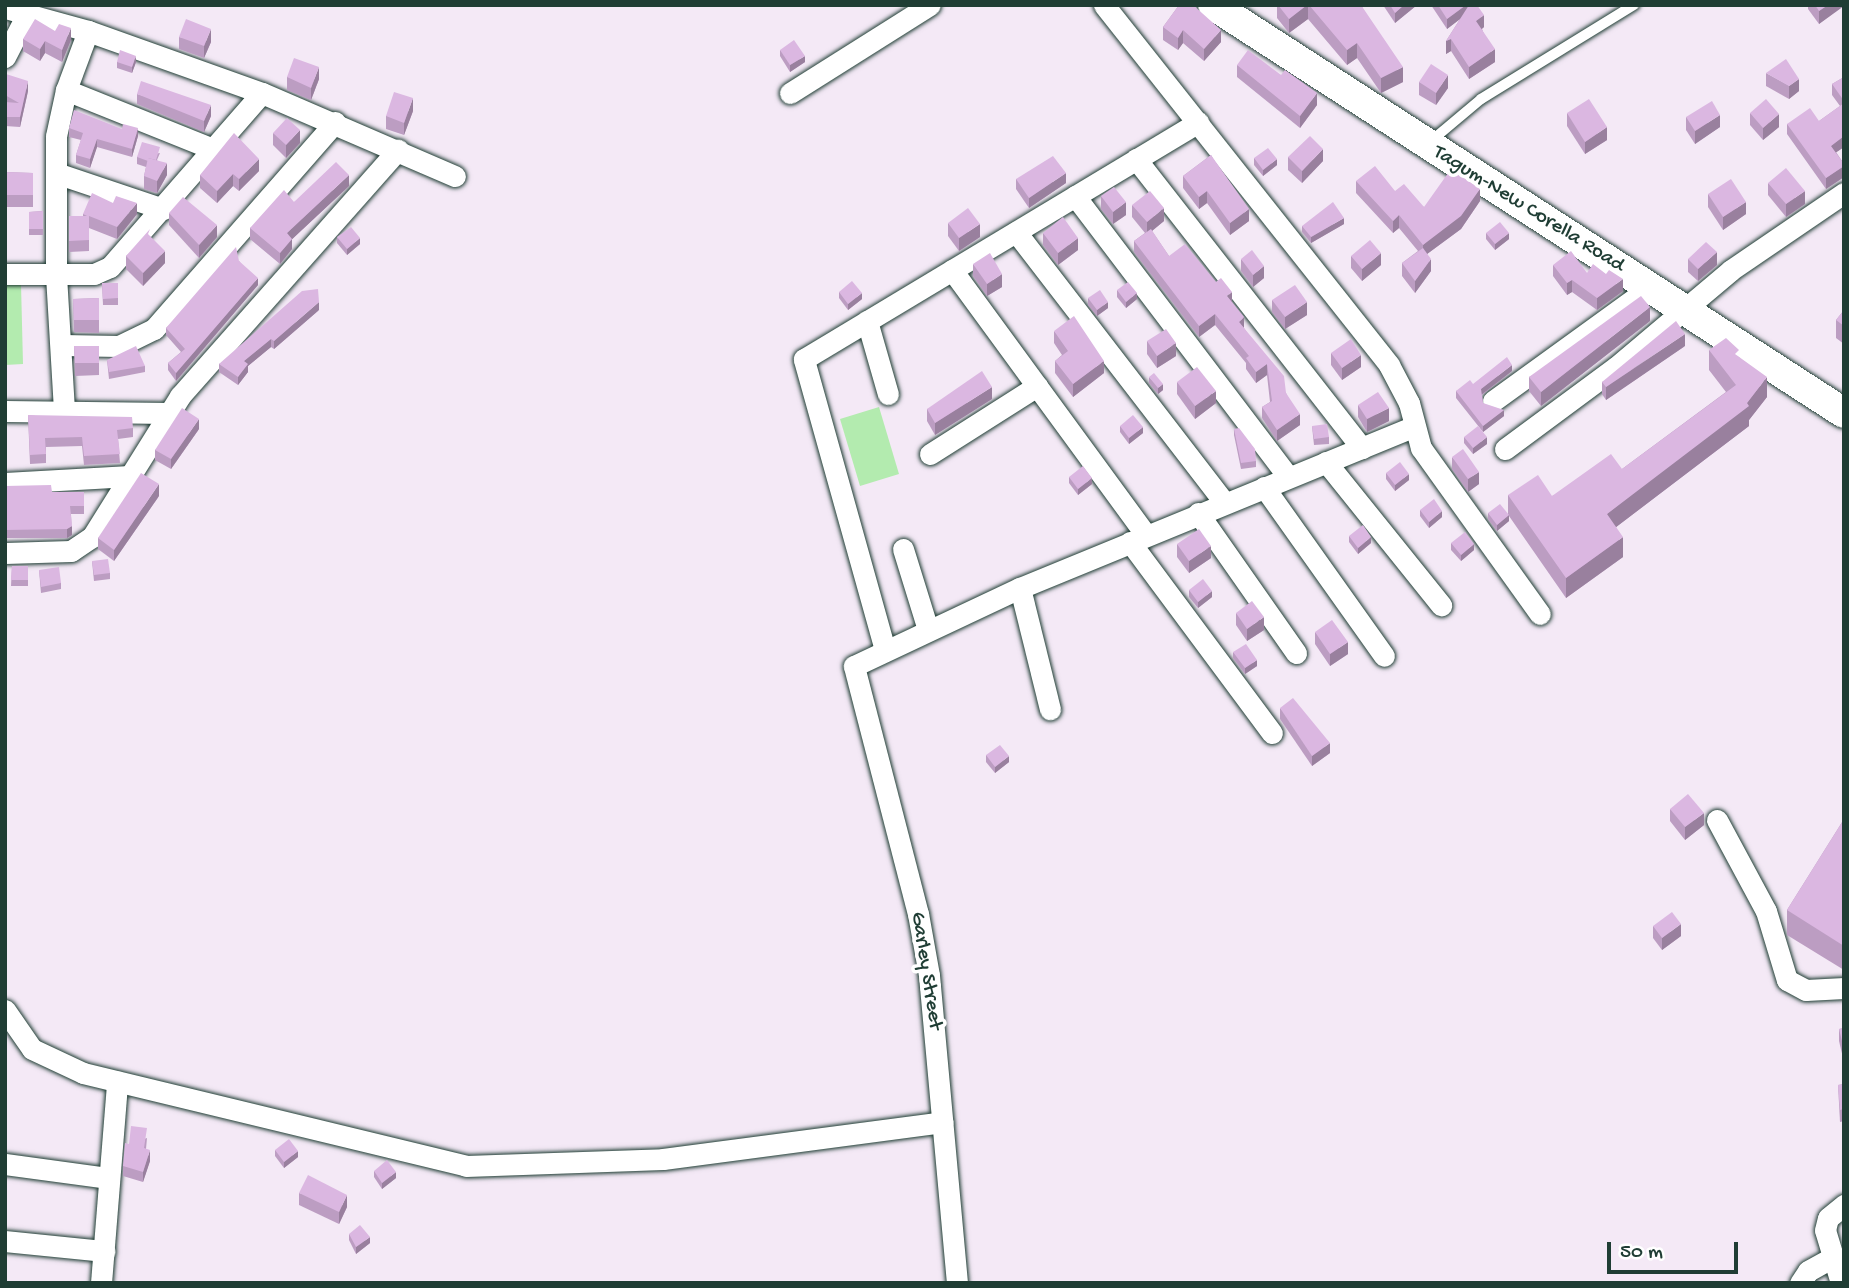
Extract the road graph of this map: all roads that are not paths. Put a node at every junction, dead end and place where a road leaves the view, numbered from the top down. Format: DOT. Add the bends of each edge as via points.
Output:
graph roads {
  1 [pos="930,5"];
  2 [pos="1104,5"];
  3 [pos="1213,5"];
  4 [pos="1634,5"];
  5 [pos="5,8"];
  6 [pos="27,14"];
  7 [pos="88,31"];
  8 [pos="5,57"];
  9 [pos="65,90"];
  10 [pos="262,93"];
  11 [pos="790,93"];
  12 [pos="335,122"];
  13 [pos="1198,122"];
  14 [pos="1426,146"];
  15 [pos="215,150"];
  16 [pos="398,150"];
  17 [pos="1136,159"];
  18 [pos="56,173"];
  19 [pos="455,176"];
  20 [pos="1844,193"];
  21 [pos="1075,196"];
  22 [pos="163,209"];
  23 [pos="1016,232"];
  24 [pos="952,270"];
  25 [pos="5,274"];
  26 [pos="56,275"];
  27 [pos="1649,288"];
  28 [pos="1683,310"];
  29 [pos="867,321"];
  30 [pos="62,345"];
  31 [pos="1037,386"];
  32 [pos="888,394"];
  33 [pos="1493,401"];
  34 [pos="64,410"];
  35 [pos="5,411"];
  36 [pos="169,413"];
  37 [pos="1844,413"];
  38 [pos="1413,427"];
  39 [pos="1362,448"];
  40 [pos="1505,449"];
  41 [pos="930,454"];
  42 [pos="1326,462"];
  43 [pos="130,476"];
  44 [pos="1288,477"];
  45 [pos="5,482"];
  46 [pos="1264,487"];
  47 [pos="1224,502"];
  48 [pos="1198,513"];
  49 [pos="1138,539"];
  50 [pos="903,549"];
  51 [pos="5,553"];
  52 [pos="1020,589"];
  53 [pos="1441,605"];
  54 [pos="1540,614"];
  55 [pos="928,629"];
  56 [pos="885,650"];
  57 [pos="1296,653"];
  58 [pos="1384,656"];
  59 [pos="1050,709"];
  60 [pos="1272,733"];
  61 [pos="1717,820"];
  62 [pos="1844,988"];
  63 [pos="5,1010"];
  64 [pos="117,1082"];
  65 [pos="943,1122"];
  66 [pos="5,1164"];
  67 [pos="109,1178"];
  68 [pos="1844,1205"];
  69 [pos="5,1241"];
  70 [pos="104,1251"];
  71 [pos="1830,1259"];
  72 [pos="101,1283"];
  73 [pos="957,1283"];
  74 [pos="1800,1283"];
  75 [pos="1841,1283"];
  1 -- 11 [label="street"];
  2 -- 13 [label="street"];
  3 -- 14 [label="main road, Tagum-New Corella Road"];
  4 -- 14 [label="lane" via="1481,99"];
  5 -- 6 [label="street"];
  6 -- 7 [label="street"];
  6 -- 8 [label="street"];
  7 -- 9 [label="street"];
  7 -- 10 [label="street"];
  9 -- 15 [label="street"];
  9 -- 18 [label="street" via="56,136"];
  10 -- 12 [label="street"];
  10 -- 15 [label="street"];
  12 -- 16 [label="street"];
  12 -- 30 [label="street" via="154,329 119,346"];
  13 -- 17 [label="street"];
  13 -- 38 [label="street" via="1389,365 1409,403"];
  14 -- 27 [label="main road, Tagum-New Corella Road"];
  15 -- 22 [label="street"];
  16 -- 19 [label="street"];
  16 -- 36 [label="street" via="197,375"];
  17 -- 21 [label="street"];
  17 -- 39 [label="street"];
  18 -- 22 [label="street"];
  18 -- 26 [label="street"];
  20 -- 28 [label="street" via="1731,270"];
  21 -- 23 [label="street"];
  21 -- 44 [label="street"];
  22 -- 26 [label="street" via="110,267 94,274"];
  23 -- 24 [label="street"];
  23 -- 47 [label="street"];
  24 -- 29 [label="street"];
  24 -- 31 [label="street"];
  25 -- 26 [label="street"];
  26 -- 30 [label="street"];
  27 -- 28 [label="main road, Tagum-New Corella Road"];
  27 -- 33 [label="street"];
  28 -- 37 [label="main road, Tagum-New Corella Road"];
  28 -- 40 [label="street"];
  29 -- 32 [label="street"];
  29 -- 56 [label="street" via="804,359"];
  30 -- 34 [label="street"];
  31 -- 41 [label="street"];
  31 -- 49 [label="street"];
  34 -- 35 [label="street"];
  34 -- 36 [label="street"];
  36 -- 43 [label="street"];
  38 -- 39 [label="street"];
  38 -- 54 [label="street" via="1427,457"];
  39 -- 42 [label="street"];
  42 -- 44 [label="street"];
  42 -- 53 [label="street"];
  43 -- 45 [label="street"];
  43 -- 51 [label="street" via="98,529 78,549"];
  44 -- 46 [label="street"];
  46 -- 47 [label="street"];
  46 -- 58 [label="street"];
  47 -- 48 [label="street"];
  48 -- 49 [label="street"];
  48 -- 57 [label="street"];
  49 -- 52 [label="street"];
  49 -- 60 [label="street"];
  50 -- 55 [label="street"];
  52 -- 55 [label="street"];
  52 -- 59 [label="street"];
  55 -- 56 [label="street"];
  56 -- 65 [label="street, Garley Street" via="854,666 918,914 929,975"];
  61 -- 62 [label="street" via="1766,911 1787,980 1806,990"];
  63 -- 64 [label="street" via="32,1049 53,1061"];
  64 -- 65 [label="street" via="466,1166 663,1159"];
  64 -- 67 [label="street"];
  65 -- 73 [label="street, Garley Street"];
  66 -- 67 [label="street"];
  67 -- 70 [label="street"];
  68 -- 71 [label="street" via="1828,1218 1825,1230"];
  69 -- 70 [label="street"];
  70 -- 72 [label="street"];
  71 -- 74 [label="street" via="1808,1271"];
  71 -- 75 [label="street"];
}
